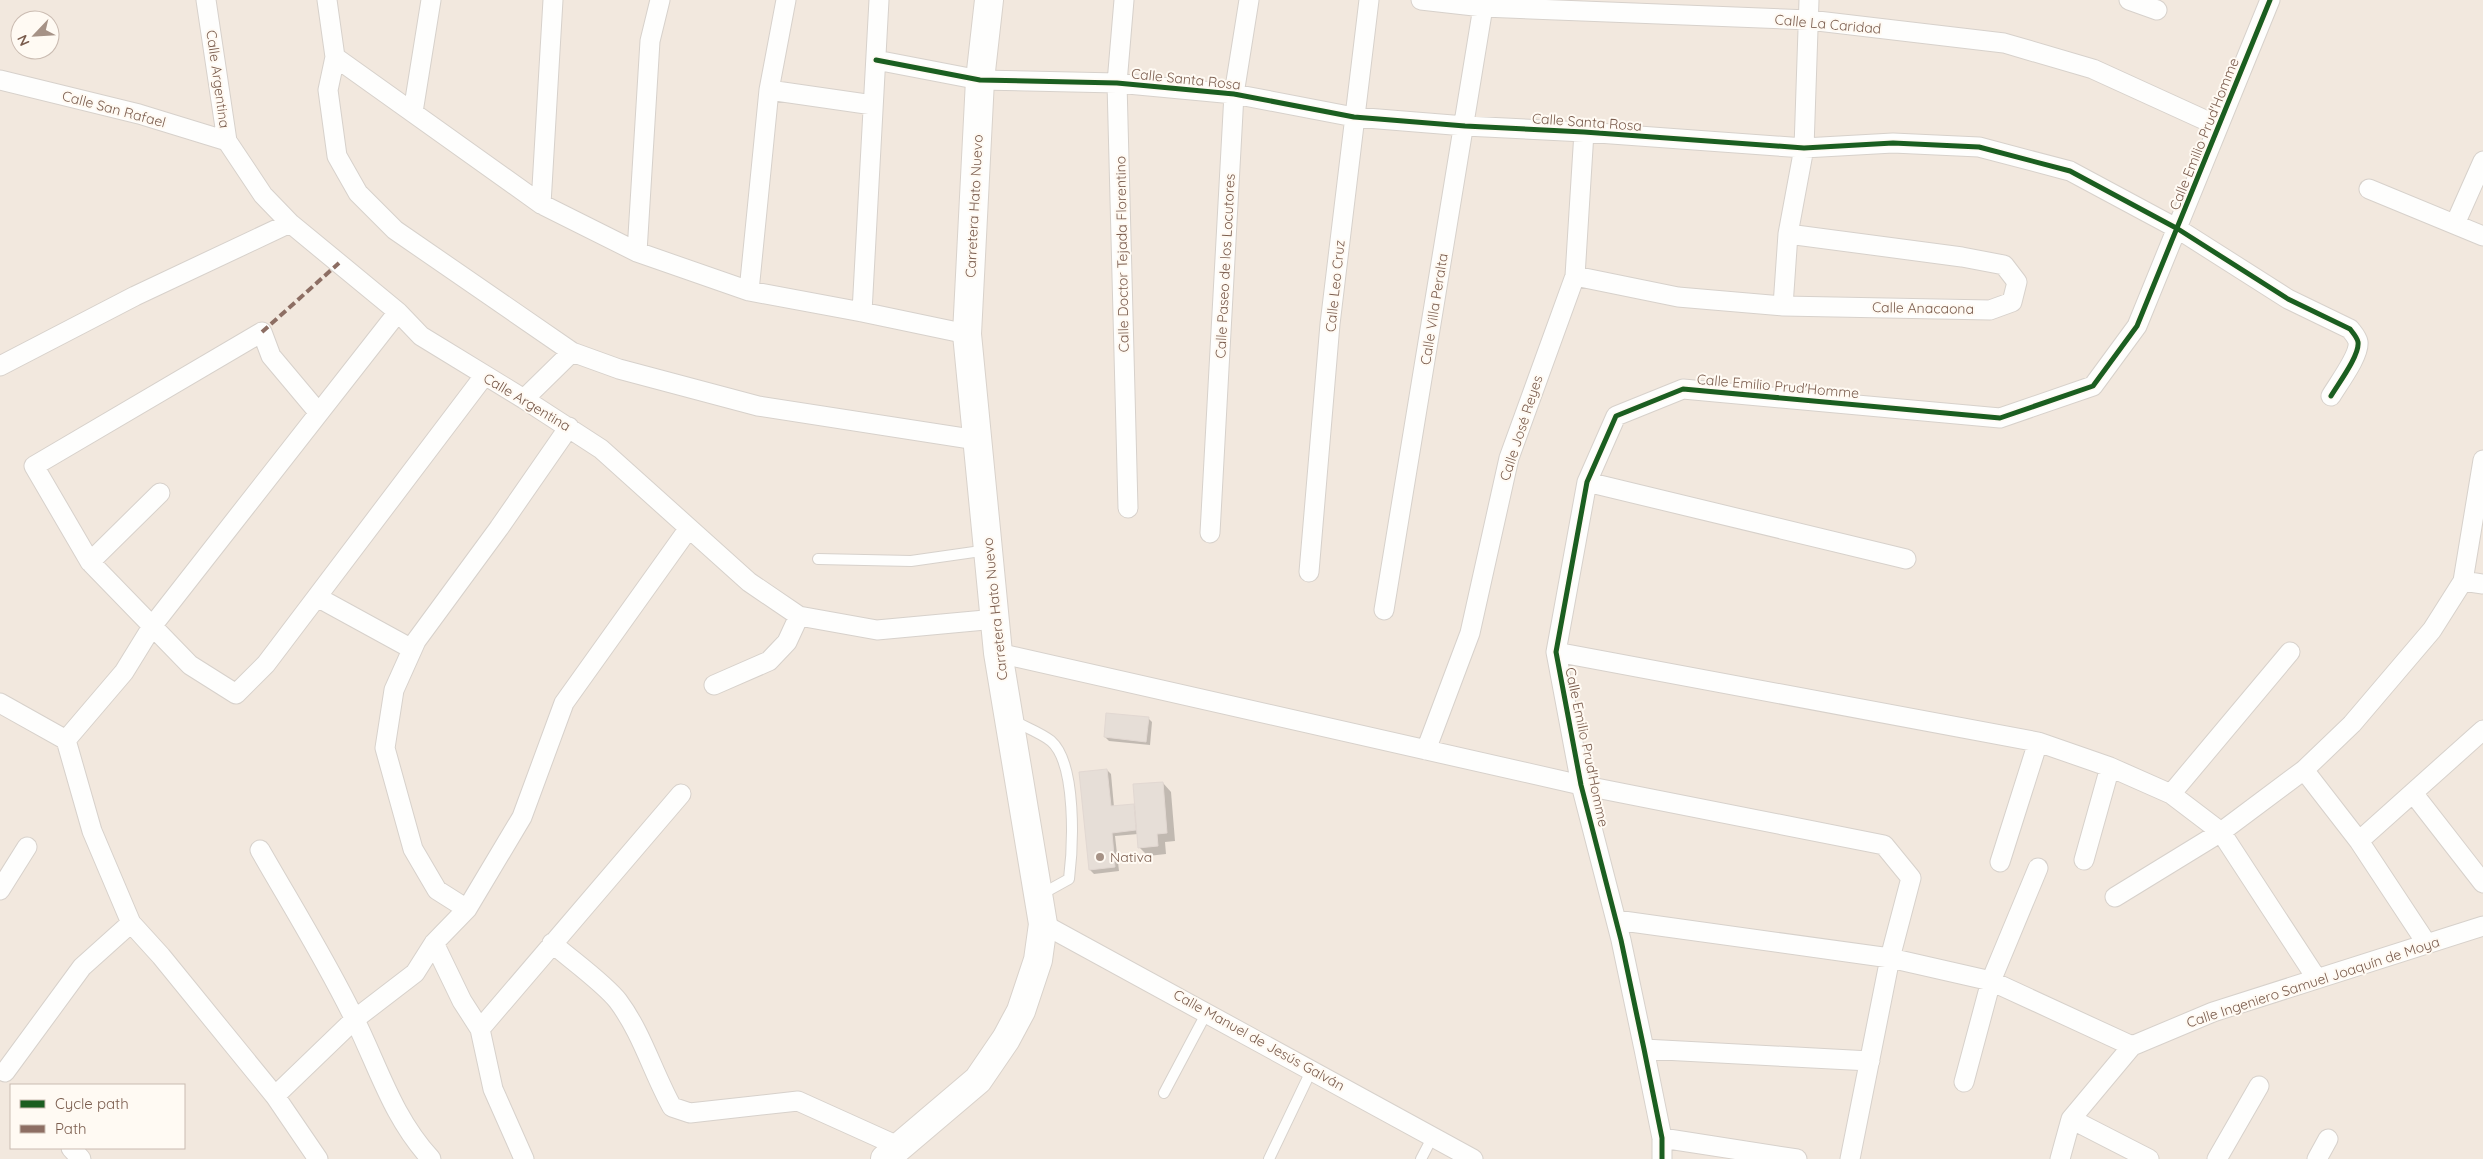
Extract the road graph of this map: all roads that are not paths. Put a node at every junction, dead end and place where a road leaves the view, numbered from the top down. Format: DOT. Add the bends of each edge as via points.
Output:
graph roads {
  1 [pos="206,0"];
  2 [pos="327,0"];
  3 [pos="431,0"];
  4 [pos="553,0"];
  5 [pos="660,0"];
  6 [pos="786,0"];
  7 [pos="879,0"];
  8 [pos="989,0"];
  9 [pos="1124,0"];
  10 [pos="1249,0"];
  11 [pos="1368,0"];
  12 [pos="1421,0"];
  13 [pos="1809,0"];
  14 [pos="2129,0"];
  15 [pos="2270,0"];
  16 [pos="1619,6"];
  17 [pos="1483,7"];
  18 [pos="2156,10"];
  19 [pos="1809,20"];
  20 [pos="335,57"];
  21 [pos="876,60"];
  22 [pos="0,80"];
  23 [pos="980,80"];
  24 [pos="1117,83"];
  25 [pos="769,90"];
  26 [pos="1234,94"];
  27 [pos="873,105"];
  28 [pos="413,112"];
  29 [pos="1354,117"];
  30 [pos="1465,126"];
  31 [pos="2218,126"];
  32 [pos="1584,132"];
  33 [pos="227,141"];
  34 [pos="1804,148"];
  35 [pos="2483,161"];
  36 [pos="2370,189"];
  37 [pos="541,204"];
  38 [pos="290,223"];
  39 [pos="2454,224"];
  40 [pos="2178,228"];
  41 [pos="1788,234"];
  42 [pos="2483,236"];
  43 [pos="636,252"];
  44 [pos="1575,276"];
  45 [pos="749,291"];
  46 [pos="1783,306"];
  47 [pos="398,312"];
  48 [pos="862,312"];
  49 [pos="967,334"];
  50 [pos="572,352"];
  51 [pos="0,366"];
  52 [pos="484,376"];
  53 [pos="2331,396"];
  54 [pos="524,398"];
  55 [pos="318,412"];
  56 [pos="569,427"];
  57 [pos="977,440"];
  58 [pos="2483,460"];
  59 [pos="1587,482"];
  60 [pos="160,493"];
  61 [pos="1128,508"];
  62 [pos="689,528"];
  63 [pos="1210,534"];
  64 [pos="989,550"];
  65 [pos="818,558"];
  66 [pos="1906,559"];
  67 [pos="90,562"];
  68 [pos="1309,572"];
  69 [pos="2463,581"];
  70 [pos="2483,584"];
  71 [pos="317,597"];
  72 [pos="1384,610"];
  73 [pos="799,616"];
  74 [pos="996,619"];
  75 [pos="153,625"];
  76 [pos="412,649"];
  77 [pos="1556,652"];
  78 [pos="2290,652"];
  79 [pos="998,653"];
  80 [pos="714,685"];
  81 [pos="0,703"];
  82 [pos="1007,717"];
  83 [pos="2483,730"];
  84 [pos="66,740"];
  85 [pos="2038,742"];
  86 [pos="1426,750"];
  87 [pos="2110,767"];
  88 [pos="2304,770"];
  89 [pos="1581,785"];
  90 [pos="2413,793"];
  91 [pos="680,794"];
  92 [pos="2171,794"];
  93 [pos="2221,832"];
  94 [pos="2358,841"];
  95 [pos="27,847"];
  96 [pos="260,850"];
  97 [pos="2084,860"];
  98 [pos="2000,862"];
  99 [pos="2038,868"];
  100 [pos="2483,883"];
  101 [pos="0,890"];
  102 [pos="1039,895"];
  103 [pos="2115,897"];
  104 [pos="467,909"];
  105 [pos="1616,920"];
  106 [pos="131,923"];
  107 [pos="1043,924"];
  108 [pos="2483,926"];
  109 [pos="434,943"];
  110 [pos="552,943"];
  111 [pos="2427,944"];
  112 [pos="1890,958"];
  113 [pos="2317,979"];
  114 [pos="1991,980"];
  115 [pos="1207,1012"];
  116 [pos="355,1019"];
  117 [pos="480,1029"];
  118 [pos="2132,1046"];
  119 [pos="1644,1049"];
  120 [pos="1870,1061"];
  121 [pos="1312,1069"];
  122 [pos="7,1076"];
  123 [pos="1964,1082"];
  124 [pos="2259,1086"];
  125 [pos="1164,1093"];
  126 [pos="275,1096"];
  127 [pos="2071,1119"];
  128 [pos="1433,1136"];
  129 [pos="1662,1138"];
  130 [pos="2328,1139"];
  131 [pos="73,1149"];
  132 [pos="889,1156"];
  133 [pos="82,1159"];
  134 [pos="318,1159"];
  135 [pos="431,1159"];
  136 [pos="524,1159"];
  137 [pos="1269,1159"];
  138 [pos="1422,1159"];
  139 [pos="1473,1159"];
  140 [pos="1662,1159"];
  141 [pos="1797,1159"];
  142 [pos="1850,1159"];
  143 [pos="2060,1159"];
  144 [pos="2149,1159"];
  145 [pos="2217,1159"];
  146 [pos="2317,1159"];
  1 -- 33 [label="street, Calle Argentina"];
  2 -- 20 [label="street"];
  3 -- 28 [label="street"];
  4 -- 37 [label="street"];
  5 -- 43 [label="street" via="650,41"];
  6 -- 25 [label="street"];
  7 -- 21 [label="street"];
  8 -- 23 [label="main road, Carretera Hato Nuevo"];
  9 -- 24 [label="street, Calle Doctor Tejada Florentino"];
  10 -- 26 [label="street, Calle Paseo de los Locutores"];
  11 -- 29 [label="street, Calle Leo Cruz"];
  12 -- 17 [label="street, Calle La Caridad"];
  13 -- 19 [label="street"];
  14 -- 18 [label="street"];
  15 -- 31 [label="street, Calle Emilio Prud'Homme"];
  16 -- 17 [label="street, Calle La Caridad"];
  16 -- 19 [label="street, Calle La Caridad"];
  17 -- 30 [label="street, Calle Villa Peralta"];
  19 -- 31 [label="street, Calle La Caridad" via="2004,43 2092,69"];
  19 -- 34 [label="street"];
  20 -- 28 [label="street"];
  20 -- 50 [label="street" via="328,90 338,156 358,193 395,230"];
  21 -- 23 [label="street, Calle Santa Rosa"];
  21 -- 27 [label="street"];
  22 -- 33 [label="street, Calle San Rafael" via="139,114"];
  23 -- 24 [label="street, Calle Santa Rosa"];
  23 -- 49 [label="main road, Carretera Hato Nuevo"];
  24 -- 26 [label="street, Calle Santa Rosa"];
  24 -- 61 [label="street, Calle Doctor Tejada Florentino"];
  25 -- 27 [label="street"];
  25 -- 45 [label="street"];
  26 -- 29 [label="street, Calle Santa Rosa"];
  26 -- 63 [label="street, Calle Paseo de los Locutores"];
  27 -- 48 [label="street"];
  28 -- 37 [label="street"];
  29 -- 30 [label="street, Calle Santa Rosa"];
  29 -- 68 [label="street, Calle Leo Cruz" via="1330,324"];
  30 -- 32 [label="street, Calle Santa Rosa"];
  30 -- 72 [label="street, Calle Villa Peralta"];
  31 -- 40 [label="street, Calle Emilio Prud'Homme"];
  32 -- 34 [label="street, Calle Santa Rosa"];
  32 -- 44 [label="street, Calle José Reyes"];
  33 -- 38 [label="street, Calle Argentina" via="263,195"];
  34 -- 40 [label="street, Calle Santa Rosa" via="1893,142 1979,147 2070,171"];
  34 -- 41 [label="street"];
  35 -- 39 [label="street"];
  36 -- 39 [label="street"];
  37 -- 43 [label="street"];
  38 -- 47 [label="street, Calle Argentina"];
  38 -- 51 [label="street" via="135,296"];
  39 -- 42 [label="street"];
  40 -- 53 [label="street, Calle Santa Rosa" via="2288,299 2350,329 2358,344 2356,354"];
  40 -- 59 [label="street, Calle Emilio Prud'Homme" via="2137,326 2093,386 2000,418 1683,389 1616,416"];
  41 -- 46 [label="street"];
  41 -- 46 [label="street, Calle Anacaona" via="2004,265 2017,282 2012,302 1990,310"];
  43 -- 45 [label="street"];
  44 -- 46 [label="street, Calle Anacaona" via="1678,298"];
  44 -- 86 [label="street, Calle José Reyes" via="1509,458 1470,633"];
  45 -- 48 [label="street"];
  47 -- 52 [label="street, Calle Argentina" via="421,336"];
  47 -- 55 [label="street"];
  48 -- 49 [label="street"];
  49 -- 57 [label="main road, Carretera Hato Nuevo"];
  50 -- 54 [label="street"];
  50 -- 57 [label="street" via="619,370 758,406"];
  52 -- 54 [label="street, Calle Argentina"];
  52 -- 71 [label="street"];
  54 -- 56 [label="street, Calle Argentina"];
  55 -- 67 [label="street" via="270,356 262,332 34,466"];
  55 -- 75 [label="street"];
  56 -- 62 [label="street, Calle Argentina" via="601,449"];
  56 -- 76 [label="street"];
  57 -- 64 [label="main road, Carretera Hato Nuevo"];
  58 -- 69 [label="street"];
  59 -- 66 [label="street"];
  59 -- 77 [label="street, Calle Emilio Prud'Homme"];
  60 -- 67 [label="street"];
  62 -- 73 [label="street, Calle Argentina" via="748,582"];
  62 -- 104 [label="street" via="564,703 522,817"];
  64 -- 65 [label="lane" via="911,561"];
  64 -- 74 [label="main road, Carretera Hato Nuevo"];
  67 -- 75 [label="street"];
  69 -- 70 [label="street"];
  69 -- 88 [label="street" via="2432,630 2352,724"];
  71 -- 75 [label="street" via="266,664 236,694 190,665"];
  71 -- 76 [label="street"];
  73 -- 74 [label="street, Calle Argentina" via="877,630"];
  73 -- 80 [label="street" via="788,642 769,661"];
  74 -- 79 [label="main road, Carretera Hato Nuevo"];
  75 -- 84 [label="street" via="124,672"];
  76 -- 104 [label="street" via="394,690 385,748 413,849 436,890"];
  77 -- 85 [label="street"];
  77 -- 89 [label="street, Calle Emilio Prud'Homme"];
  78 -- 92 [label="street"];
  79 -- 82 [label="main road, Carretera Hato Nuevo"];
  79 -- 86 [label="street"];
  81 -- 84 [label="street"];
  82 -- 102 [label="main road, Carretera Hato Nuevo"];
  82 -- 102 [label="lane" via="1052,742 1067,766 1073,848 1069,879"];
  83 -- 90 [label="street"];
  84 -- 106 [label="street" via="92,830"];
  85 -- 87 [label="street"];
  85 -- 98 [label="street"];
  86 -- 89 [label="street"];
  87 -- 92 [label="street"];
  87 -- 97 [label="street"];
  88 -- 93 [label="street"];
  88 -- 94 [label="street"];
  89 -- 105 [label="street, Calle Emilio Prud'Homme"];
  89 -- 112 [label="street" via="1884,845 1911,878"];
  90 -- 94 [label="street"];
  90 -- 100 [label="street"];
  91 -- 110 [label="street"];
  92 -- 93 [label="street"];
  93 -- 103 [label="street"];
  93 -- 113 [label="street"];
  94 -- 111 [label="street"];
  95 -- 101 [label="street"];
  96 -- 116 [label="street"];
  99 -- 114 [label="street"];
  102 -- 107 [label="main road, Carretera Hato Nuevo"];
  104 -- 109 [label="street"];
  105 -- 112 [label="street"];
  105 -- 119 [label="street, Calle Emilio Prud'Homme"];
  106 -- 122 [label="street" via="82,967"];
  106 -- 126 [label="street"];
  107 -- 115 [label="street, Calle Manuel de Jesús Galván"];
  107 -- 132 [label="main road, Carretera Hato Nuevo" via="1038,960 1022,1011 1006,1039 978,1080"];
  108 -- 111 [label="street, Calle Ingeniero Samuel Joaquín de Moya"];
  109 -- 116 [label="street" via="415,973"];
  109 -- 117 [label="street" via="462,1001"];
  110 -- 117 [label="street"];
  110 -- 132 [label="street" via="617,1000 636,1031 672,1107 690,1113 798,1101"];
  111 -- 113 [label="street, Calle Ingeniero Samuel Joaquín de Moya"];
  112 -- 114 [label="street"];
  112 -- 120 [label="street"];
  113 -- 118 [label="street, Calle Ingeniero Samuel Joaquín de Moya" via="2214,1012"];
  114 -- 118 [label="street"];
  114 -- 123 [label="street"];
  115 -- 121 [label="street, Calle Manuel de Jesús Galván"];
  115 -- 125 [label="lane"];
  116 -- 126 [label="street"];
  116 -- 135 [label="street" via="391,1100 412,1138"];
  117 -- 136 [label="street" via="493,1089"];
  118 -- 127 [label="street, Calle Ingeniero Samuel Joaquín de Moya"];
  119 -- 120 [label="street"];
  119 -- 129 [label="street, Calle Emilio Prud'Homme"];
  120 -- 142 [label="street"];
  121 -- 128 [label="street, Calle Manuel de Jesús Galván"];
  121 -- 137 [label="lane"];
  124 -- 145 [label="street"];
  126 -- 134 [label="street"];
  127 -- 143 [label="street, Calle Ingeniero Samuel Joaquín de Moya"];
  127 -- 144 [label="street"];
  128 -- 138 [label="lane"];
  128 -- 139 [label="street, Calle Manuel de Jesús Galván"];
  129 -- 140 [label="street, Calle Emilio Prud'Homme"];
  129 -- 141 [label="street"];
  130 -- 146 [label="street"];
  131 -- 133 [label="street"];
}
